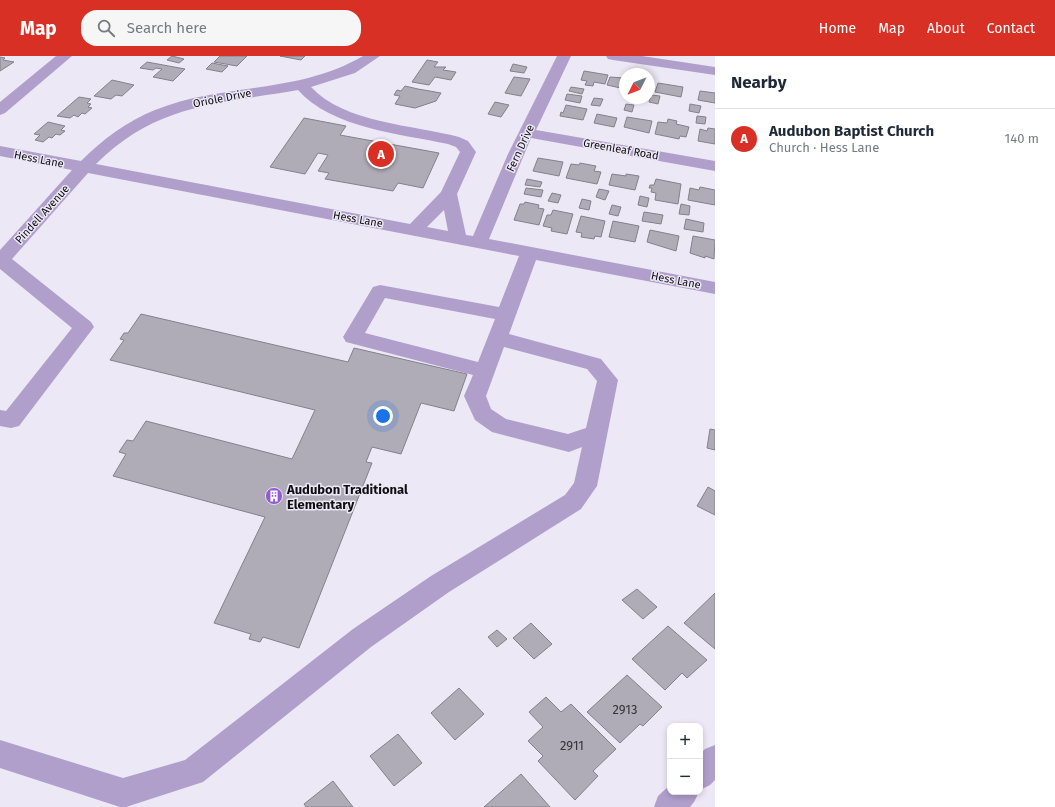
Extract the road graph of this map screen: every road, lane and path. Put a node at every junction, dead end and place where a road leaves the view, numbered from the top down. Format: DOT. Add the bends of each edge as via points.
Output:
graph roads {
  1 [pos="65,56"];
  2 [pos="373,56"];
  3 [pos="564,56"];
  4 [pos="613,56"];
  5 [pos="715,71"];
  6 [pos="301,85"];
  7 [pos="0,110"];
  8 [pos="527,133"];
  9 [pos="0,151"];
  10 [pos="715,166"];
  11 [pos="84,168"];
  12 [pos="449,194"];
  13 [pos="415,229"];
  14 [pos="458,238"];
  15 [pos="479,242"];
  16 [pos="530,252"];
  17 [pos="3,255"];
  18 [pos="715,288"];
  19 [pos="506,315"];
  20 [pos="497,338"];
  21 [pos="485,372"];
  22 [pos="0,418"];
  23 [pos="596,433"];
  24 [pos="0,754"];
  25 [pos="715,760"];
  26 [pos="703,772"];
  27 [pos="681,795"];
  28 [pos="669,807"];
  1 -- 7 [label="street"];
  2 -- 6 [label="street, Oriole Drive" via="334,76"];
  3 -- 8 [label="street, Fern Drive"];
  4 -- 5 [label="street"];
  6 -- 11 [label="street, Oriole Drive" via="214,98 162,113 121,135"];
  6 -- 12 [label="street" via="306,94 316,102 350,117 462,144 468,152"];
  8 -- 10 [label="street, Greenleaf Road"];
  8 -- 15 [label="street, Fern Drive"];
  9 -- 11 [label="street, Hess Lane"];
  11 -- 13 [label="street, Hess Lane"];
  11 -- 17 [label="street, Pindell Avenue"];
  12 -- 13 [label="street"];
  12 -- 14 [label="street"];
  13 -- 14 [label="street, Hess Lane"];
  14 -- 15 [label="street, Hess Lane"];
  15 -- 16 [label="street, Hess Lane"];
  16 -- 18 [label="street, Hess Lane"];
  16 -- 19 [label="street"];
  17 -- 22 [label="street" via="84,326 11,420"];
  19 -- 20 [label="street"];
  19 -- 21 [label="street" via="380,291 353,337"];
  20 -- 21 [label="street"];
  20 -- 23 [label="street" via="594,364 608,380"];
  21 -- 23 [label="street" via="476,396 483,414 500,426 569,443"];
  23 -- 24 [label="street" via="585,486 573,502 440,584 362,638 193,772 123,793"];
  25 -- 26 [label="street"];
  27 -- 28 [label="street"];
}
